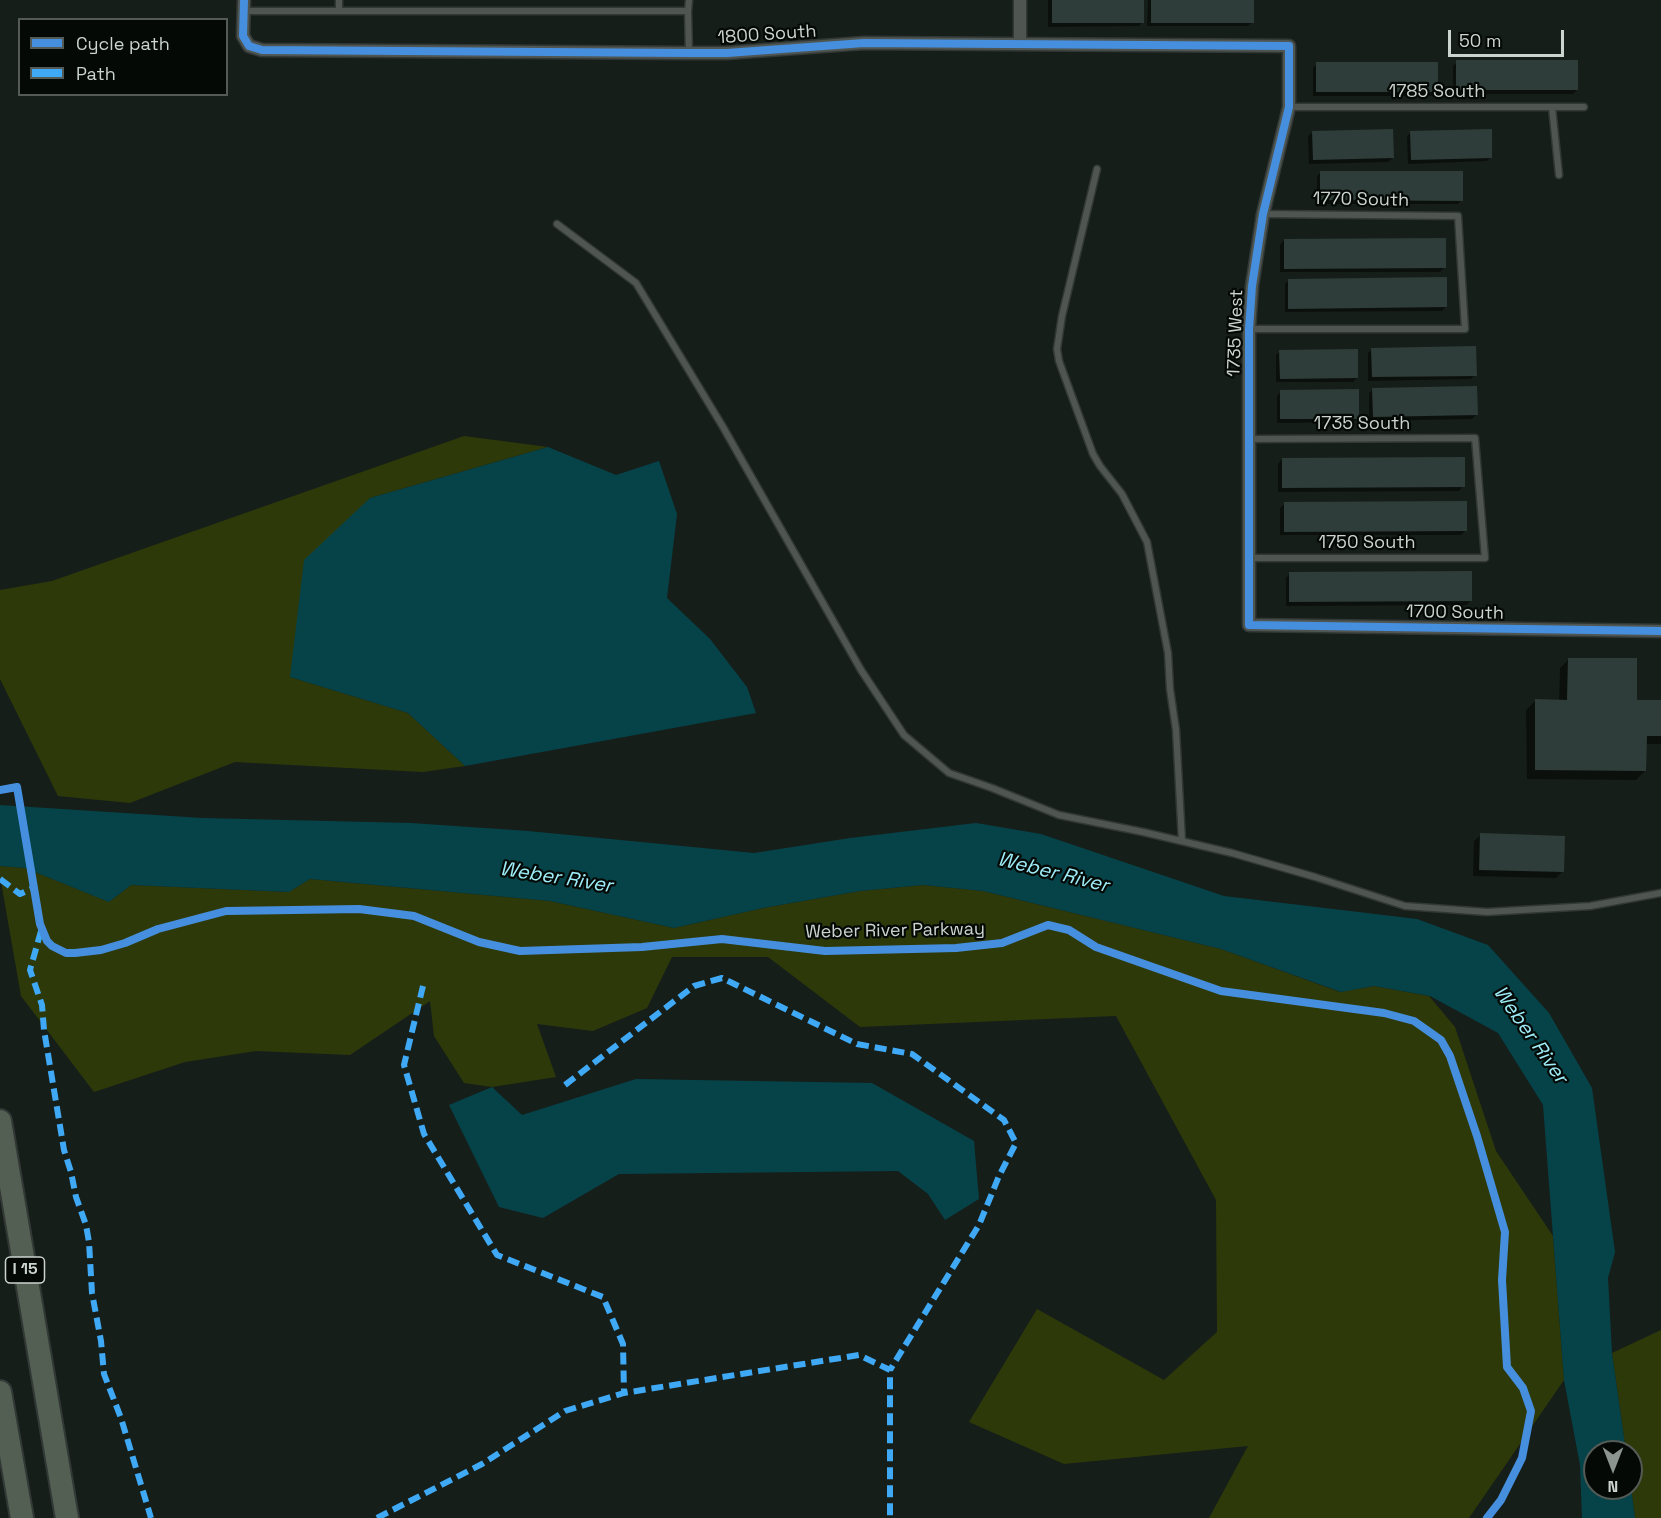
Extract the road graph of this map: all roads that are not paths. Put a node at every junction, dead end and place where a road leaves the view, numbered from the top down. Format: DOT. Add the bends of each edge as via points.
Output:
graph roads {
  1 [pos="339,0"];
  2 [pos="689,0"];
  3 [pos="1020,0"];
  4 [pos="244,5"];
  5 [pos="339,11"];
  6 [pos="688,11"];
  7 [pos="1020,44"];
  8 [pos="1289,46"];
  9 [pos="689,53"];
  10 [pos="1289,107"];
  11 [pos="1552,107"];
  12 [pos="1584,107"];
  13 [pos="1097,169"];
  14 [pos="1559,176"];
  15 [pos="1263,214"];
  16 [pos="557,224"];
  17 [pos="1249,329"];
  18 [pos="1249,439"];
  19 [pos="1249,558"];
  20 [pos="1485,558"];
  21 [pos="1249,625"];
  22 [pos="1661,631"];
  23 [pos="1182,842"];
  24 [pos="1661,893"];
  25 [pos="0,1121"];
  26 [pos="0,1392"];
  27 [pos="51,1420"];
  28 [pos="22,1518"];
  29 [pos="67,1518"];
  30 [pos="81,1518"];
  1 -- 5 [label="lane"];
  2 -- 6 [label="lane"];
  3 -- 7 [label="street"];
  4 -- 5 [label="lane"];
  4 -- 9 [label="street, 1800 South" via="243,36 249,46 262,50"];
  5 -- 6 [label="lane"];
  6 -- 9 [label="lane"];
  7 -- 8 [label="street, 1800 South"];
  7 -- 9 [label="street, 1800 South" via="864,43"];
  8 -- 10 [label="street, 1735 West"];
  10 -- 11 [label="lane, 1785 South"];
  10 -- 15 [label="street, 1735 West"];
  11 -- 12 [label="lane, 1785 South"];
  11 -- 14 [label="lane"];
  13 -- 23 [label="lane" via="1057,349 1093,454 1122,494 1147,542 1168,653"];
  15 -- 17 [label="street, 1735 West"];
  15 -- 17 [label="lane, 1770 South" via="1458,216 1465,329"];
  16 -- 23 [label="lane" via="636,283 861,670 904,735 949,773 1059,816"];
  17 -- 18 [label="street, 1735 West"];
  18 -- 19 [label="street, 1735 West"];
  18 -- 20 [label="lane, 1735 South" via="1475,438"];
  19 -- 20 [label="lane, 1750 South"];
  19 -- 21 [label="street, 1735 West"];
  21 -- 22 [label="street, 1700 South"];
  23 -- 24 [label="lane" via="1305,874 1405,906 1487,912 1590,906"];
  25 -- 27 [label="highway, I 15"];
  26 -- 28 [label="highway"];
  27 -- 29 [label="highway, I 15"];
  27 -- 30 [label="highway"];
}
